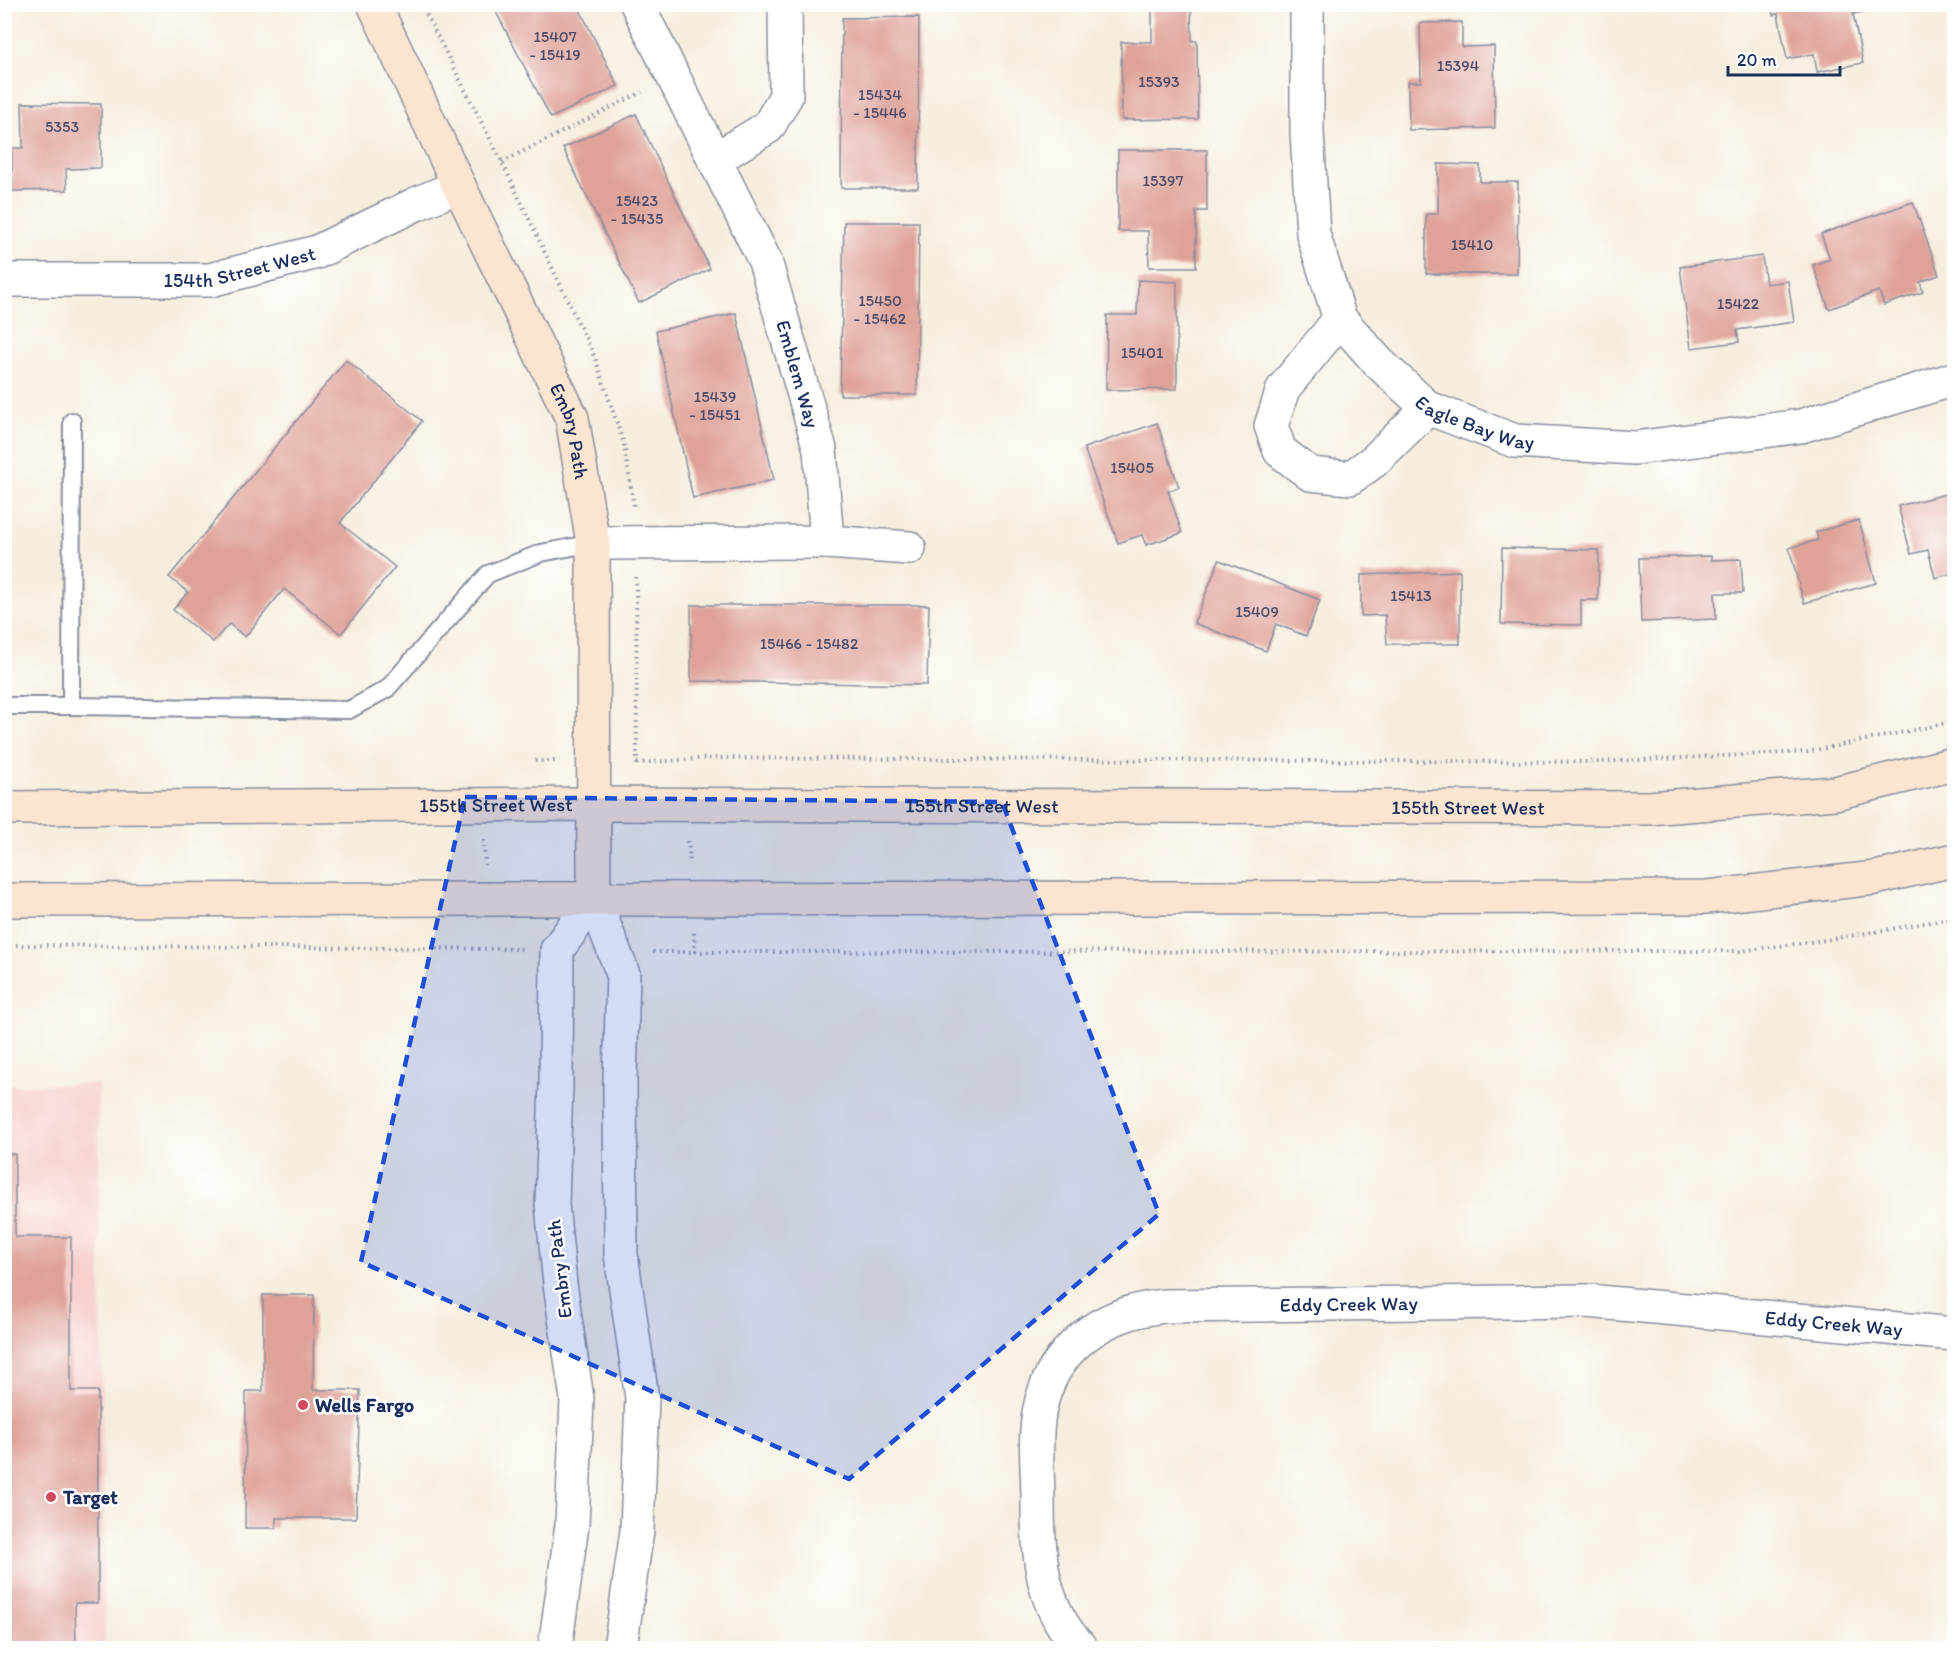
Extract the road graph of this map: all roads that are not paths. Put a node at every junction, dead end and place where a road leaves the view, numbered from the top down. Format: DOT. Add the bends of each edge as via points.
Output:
graph roads {
  1 [pos="374,4"];
  2 [pos="637,4"];
  3 [pos="785,4"];
  4 [pos="1307,4"];
  5 [pos="714,160"];
  6 [pos="459,186"];
  7 [pos="4,280"];
  8 [pos="1340,319"];
  9 [pos="1954,379"];
  10 [pos="1428,408"];
  11 [pos="72,421"];
  12 [pos="826,542"];
  13 [pos="593,543"];
  14 [pos="909,548"];
  15 [pos="4,705"];
  16 [pos="71,705"];
  17 [pos="1954,764"];
  18 [pos="595,804"];
  19 [pos="4,808"];
  20 [pos="1954,860"];
  21 [pos="594,899"];
  22 [pos="4,900"];
  23 [pos="1954,1334"];
  24 [pos="555,1648"];
  25 [pos="620,1648"];
  26 [pos="1082,1648"];
  1 -- 6 [label="street, Embry Path"];
  2 -- 5 [label="street, Emblem Way"];
  3 -- 5 [label="street" via="786,96 768,127"];
  4 -- 8 [label="street, Eagle Bay Way" via="1307,132 1313,234"];
  5 -- 12 [label="street, Emblem Way" via="765,261 811,416 820,449"];
  6 -- 7 [label="street, 154th Street West" via="317,252 210,280"];
  6 -- 13 [label="street, Embry Path" via="572,418"];
  8 -- 10 [label="street, Eagle Bay Way" via="1378,362"];
  8 -- 10 [label="street" via="1283,389 1271,426 1280,451 1310,474 1350,478 1374,461"];
  9 -- 10 [label="street, Eagle Bay Way" via="1800,426 1635,448 1515,441"];
  11 -- 16 [label="lane"];
  12 -- 13 [label="street"];
  12 -- 14 [label="street"];
  13 -- 16 [label="lane" via="541,554 488,574 387,689 349,710"];
  13 -- 18 [label="street, Embry Path"];
  15 -- 16 [label="lane"];
  17 -- 18 [label="street, 155th Street West" via="1835,793 1649,808"];
  18 -- 19 [label="street, 155th Street West"];
  18 -- 21 [label="street, Embry Path"];
  20 -- 21 [label="street" via="1875,878 1707,897"];
  21 -- 22 [label="street"];
  21 -- 24 [label="street, Embry Path" via="557,950 552,1205 577,1399 572,1525"];
  21 -- 25 [label="street, Embry Path" via="623,974 621,1255 642,1398 637,1531"];
  23 -- 26 [label="street, Eddy Creek Way" via="1587,1301 1164,1306 1120,1315 1100,1324 1066,1354 1054,1372 1039,1413 1039,1559 1044,1582 1063,1625"];
}
